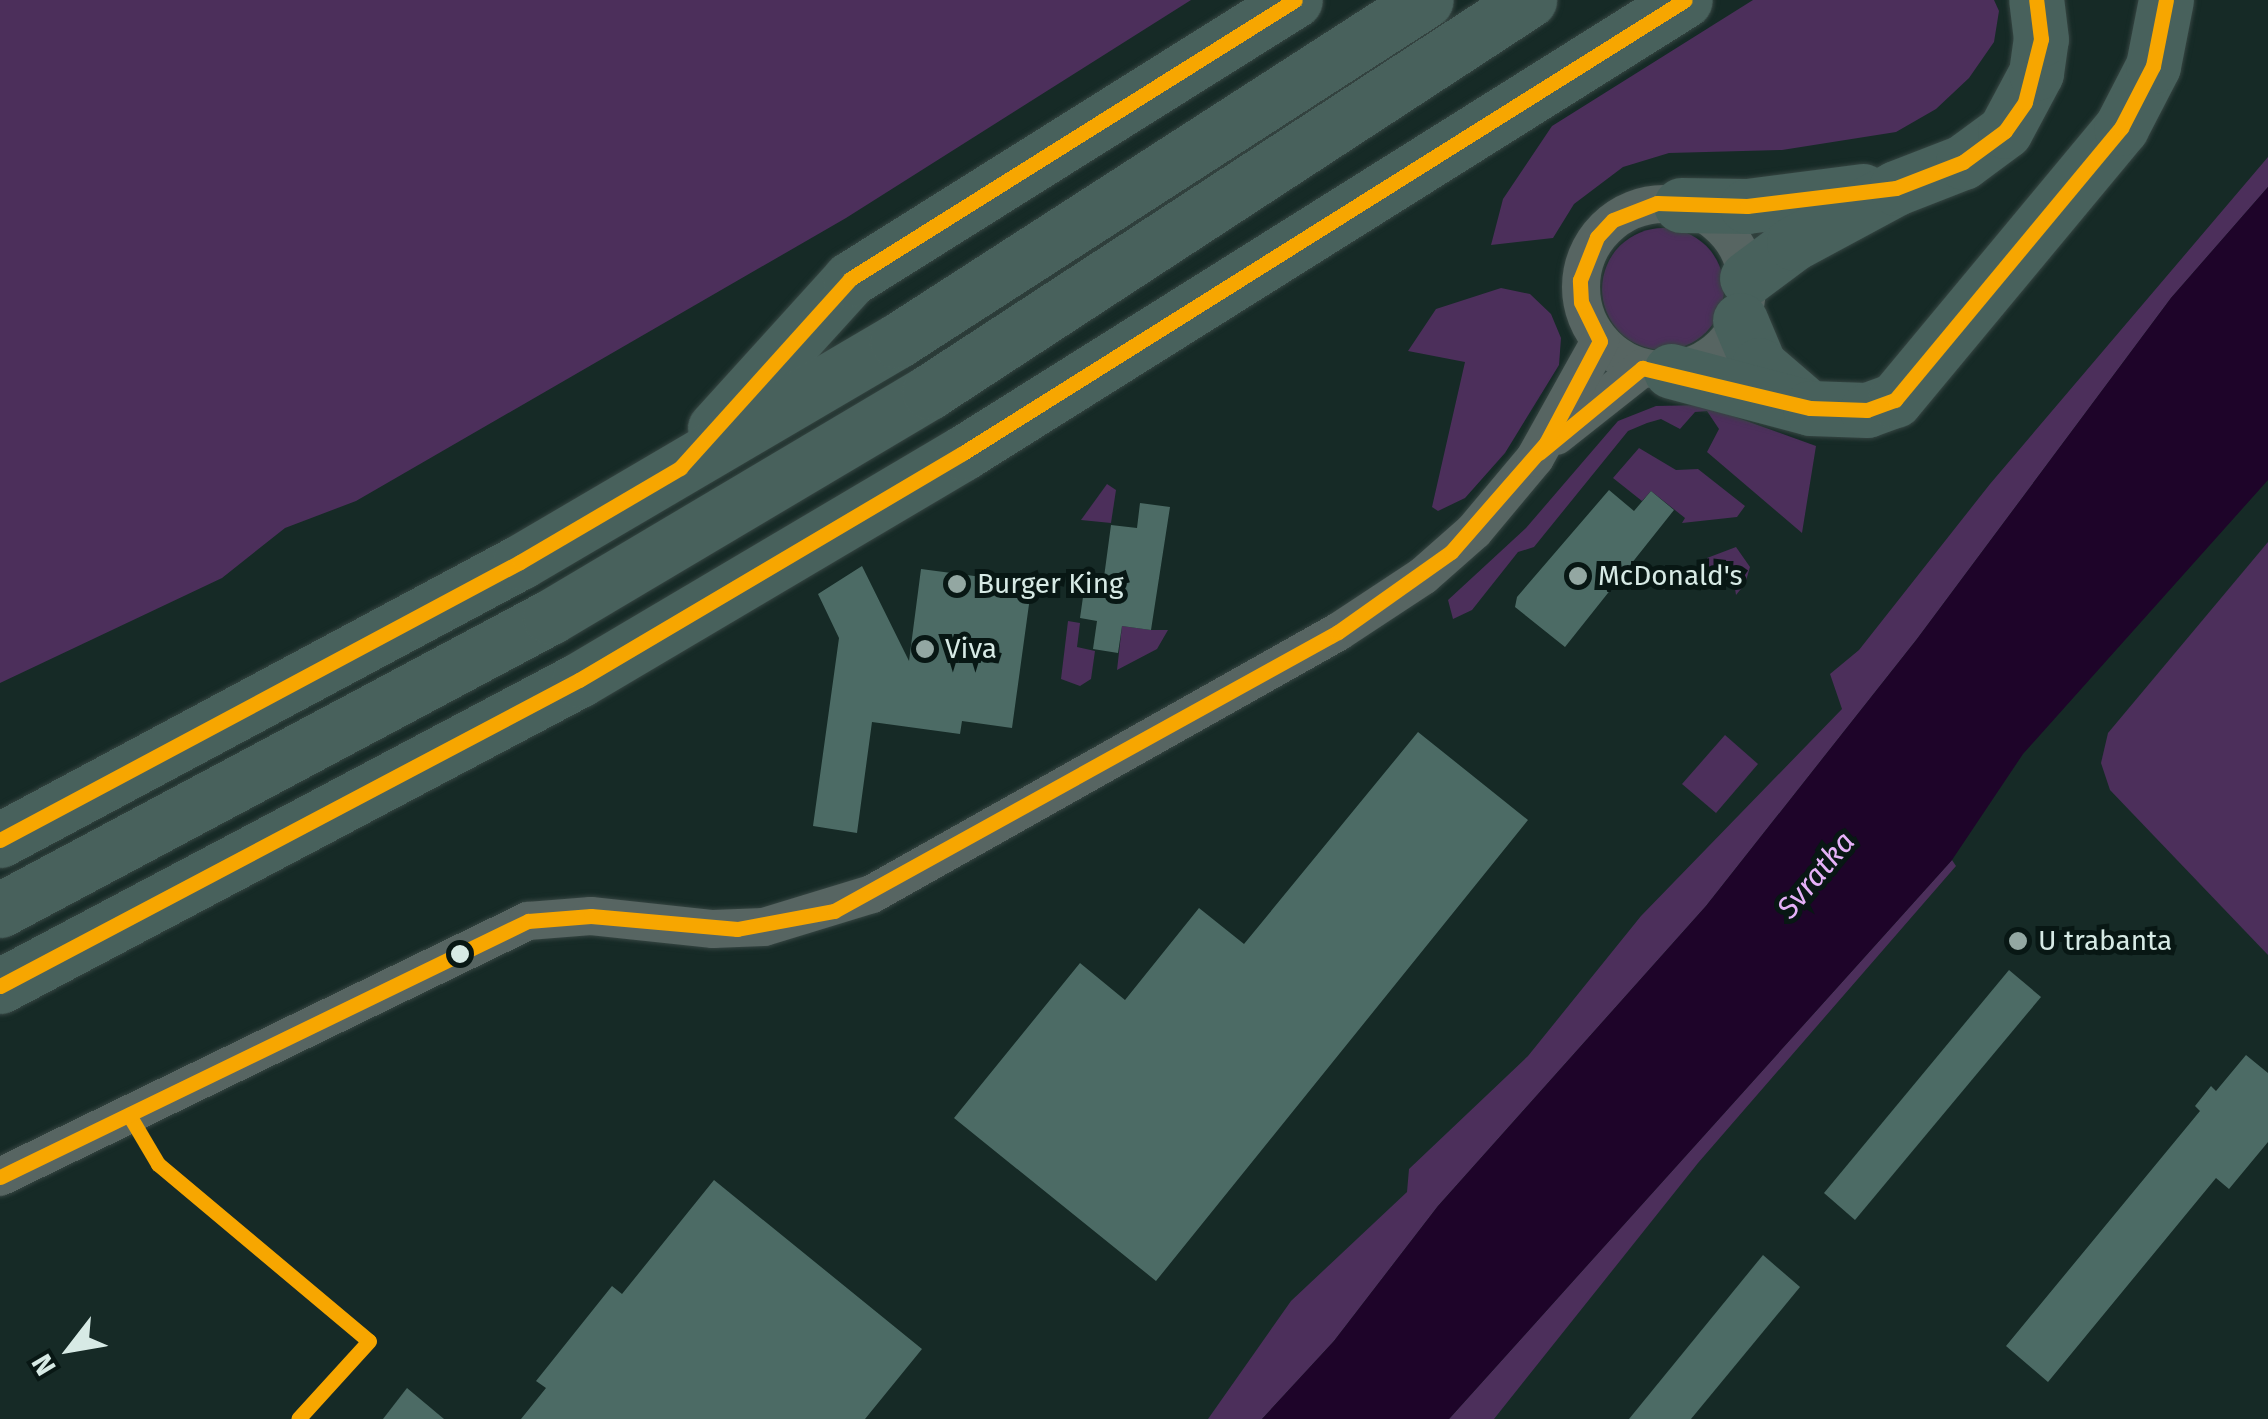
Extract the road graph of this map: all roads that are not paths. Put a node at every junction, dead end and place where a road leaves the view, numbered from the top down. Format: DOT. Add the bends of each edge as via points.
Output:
graph roads {
  1 [pos="1295,0"];
  2 [pos="1426,0"];
  3 [pos="1529,0"];
  4 [pos="1614,0"];
  5 [pos="1685,0"];
  6 [pos="2036,0"];
  7 [pos="2166,0"];
  8 [pos="1422,162"];
  9 [pos="1896,188"];
  10 [pos="1680,205"];
  11 [pos="1744,299"];
  12 [pos="1600,341"];
  13 [pos="1657,369"];
  14 [pos="1810,408"];
  15 [pos="1546,443"];
  16 [pos="680,468"];
  17 [pos="0,840"];
  18 [pos="313,842"];
  19 [pos="161,903"];
  20 [pos="0,910"];
  21 [pos="0,986"];
  22 [pos="0,1177"];
  1 -- 16 [label="highway" via="850,278"];
  2 -- 16 [label="highway" via="897,341"];
  3 -- 20 [label="highway" via="928,392 616,578"];
  4 -- 8 [label="highway"];
  5 -- 8 [label="highway"];
  6 -- 9 [label="highway" via="2036,72 2005,130 1964,162"];
  7 -- 14 [label="highway" via="2153,66 2121,128 1919,377 1895,400 1867,410"];
  8 -- 19 [label="highway" via="963,453 612,660"];
  9 -- 10 [label="highway" via="1747,206"];
  9 -- 11 [label="highway" via="1794,243"];
  10 -- 11 [label="street" via="1700,212 1732,239"];
  10 -- 12 [label="street" via="1634,208 1597,237 1580,280 1588,322"];
  11 -- 13 [label="street" via="1713,355"];
  11 -- 14 [label="highway" via="1759,365"];
  12 -- 13 [label="street"];
  12 -- 15 [label="street"];
  13 -- 14 [label="highway"];
  13 -- 15 [label="street"];
  15 -- 22 [label="street" via="1474,531 1394,597 872,894 799,921 713,929 551,916 506,928"];
  16 -- 17 [label="highway" via="520,562"];
  18 -- 19 [label="highway"];
  19 -- 21 [label="highway"];
}
